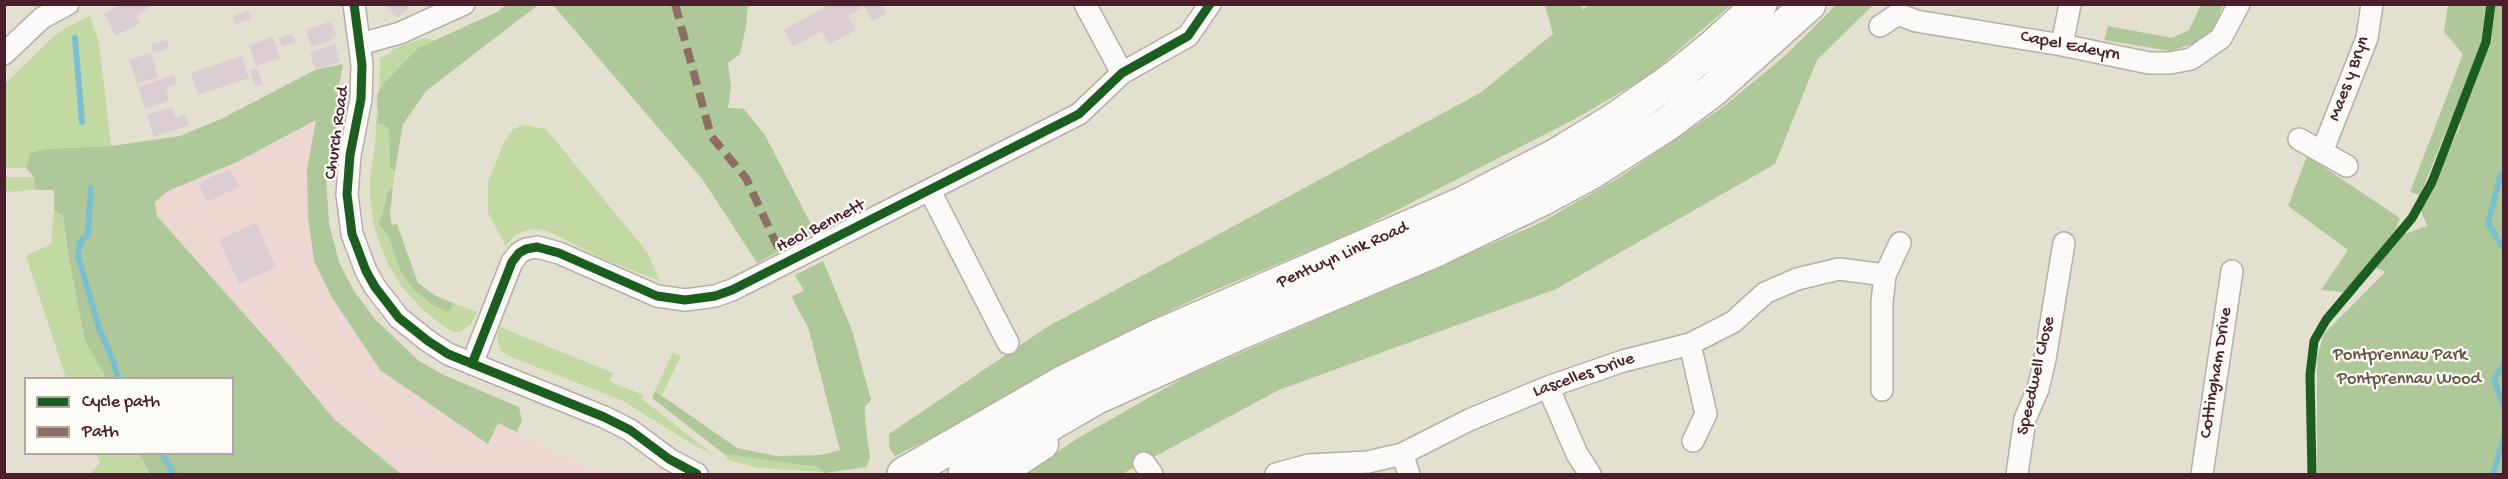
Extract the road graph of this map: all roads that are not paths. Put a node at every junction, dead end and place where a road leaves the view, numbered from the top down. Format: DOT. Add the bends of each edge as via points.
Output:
graph roads {
  1 [pos="68,4"];
  2 [pos="354,4"];
  3 [pos="464,4"];
  4 [pos="1085,4"];
  5 [pos="1210,4"];
  6 [pos="1760,4"];
  7 [pos="1809,4"];
  8 [pos="2070,4"];
  9 [pos="2239,4"];
  10 [pos="2371,5"];
  11 [pos="1899,9"];
  12 [pos="1880,26"];
  13 [pos="360,44"];
  14 [pos="2062,45"];
  15 [pos="4,54"];
  16 [pos="1122,73"];
  17 [pos="2299,140"];
  18 [pos="2322,152"];
  19 [pos="2347,166"];
  20 [pos="930,190"];
  21 [pos="1900,243"];
  22 [pos="2064,243"];
  23 [pos="2232,270"];
  24 [pos="1885,274"];
  25 [pos="1008,342"];
  26 [pos="1690,344"];
  27 [pos="472,364"];
  28 [pos="1153,371"];
  29 [pos="1548,387"];
  30 [pos="1882,390"];
  31 [pos="630,430"];
  32 [pos="1693,441"];
  33 [pos="1402,454"];
  34 [pos="666,474"];
  35 [pos="697,474"];
  36 [pos="904,474"];
  37 [pos="965,474"];
  38 [pos="998,474"];
  39 [pos="1275,474"];
  40 [pos="1409,474"];
  41 [pos="1590,474"];
  42 [pos="2017,474"];
  43 [pos="2202,474"];
  1 -- 15 [label="street" via="42,18"];
  2 -- 13 [label="street, Church Road"];
  3 -- 13 [label="street" via="400,33"];
  4 -- 16 [label="street"];
  5 -- 16 [label="street, Heol Bennett" via="1188,36"];
  6 -- 36 [label="main road, Pentwyn Link Road" via="1665,85 1556,156 1460,205 1154,338 1064,382"];
  7 -- 28 [label="main road, Pentwyn Link Road" via="1713,89 1590,173 1438,249"];
  8 -- 14 [label="street"];
  9 -- 14 [label="street, Capel Edeyrn" via="2221,38 2191,59 2149,63"];
  10 -- 18 [label="street, Maes y Bryn" via="2367,38"];
  11 -- 12 [label="street, Capel Edeyrn"];
  11 -- 14 [label="street, Capel Edeyrn" via="1916,21"];
  13 -- 27 [label="street, Church Road" via="361,99 347,194 352,234 375,287 399,318 428,341"];
  16 -- 20 [label="street, Heol Bennett" via="1079,114"];
  17 -- 18 [label="street"];
  18 -- 19 [label="street"];
  20 -- 25 [label="street"];
  20 -- 27 [label="street, Heol Bennett" via="715,296 685,300 657,296 559,253 537,247 526,249 512,262"];
  21 -- 24 [label="street"];
  22 -- 42 [label="street, Speedwell Close" via="2045,359 2025,419"];
  23 -- 43 [label="street, Cottingham Drive"];
  24 -- 26 [label="street, Lascelles Drive" via="1839,269 1797,279 1765,293 1733,322"];
  24 -- 30 [label="street"];
  26 -- 29 [label="street, Lascelles Drive" via="1623,361"];
  26 -- 32 [label="street" via="1706,414"];
  27 -- 31 [label="street, Church Road"];
  28 -- 37 [label="main road, Pentwyn Link Road" via="1095,398"];
  28 -- 38 [label="street"];
  29 -- 33 [label="street, Lascelles Drive"];
  29 -- 41 [label="street" via="1576,453"];
  31 -- 34 [label="street"];
  31 -- 35 [label="street"];
  33 -- 39 [label="street, Lascelles Drive" via="1368,462 1309,465"];
  33 -- 40 [label="street"];
}
